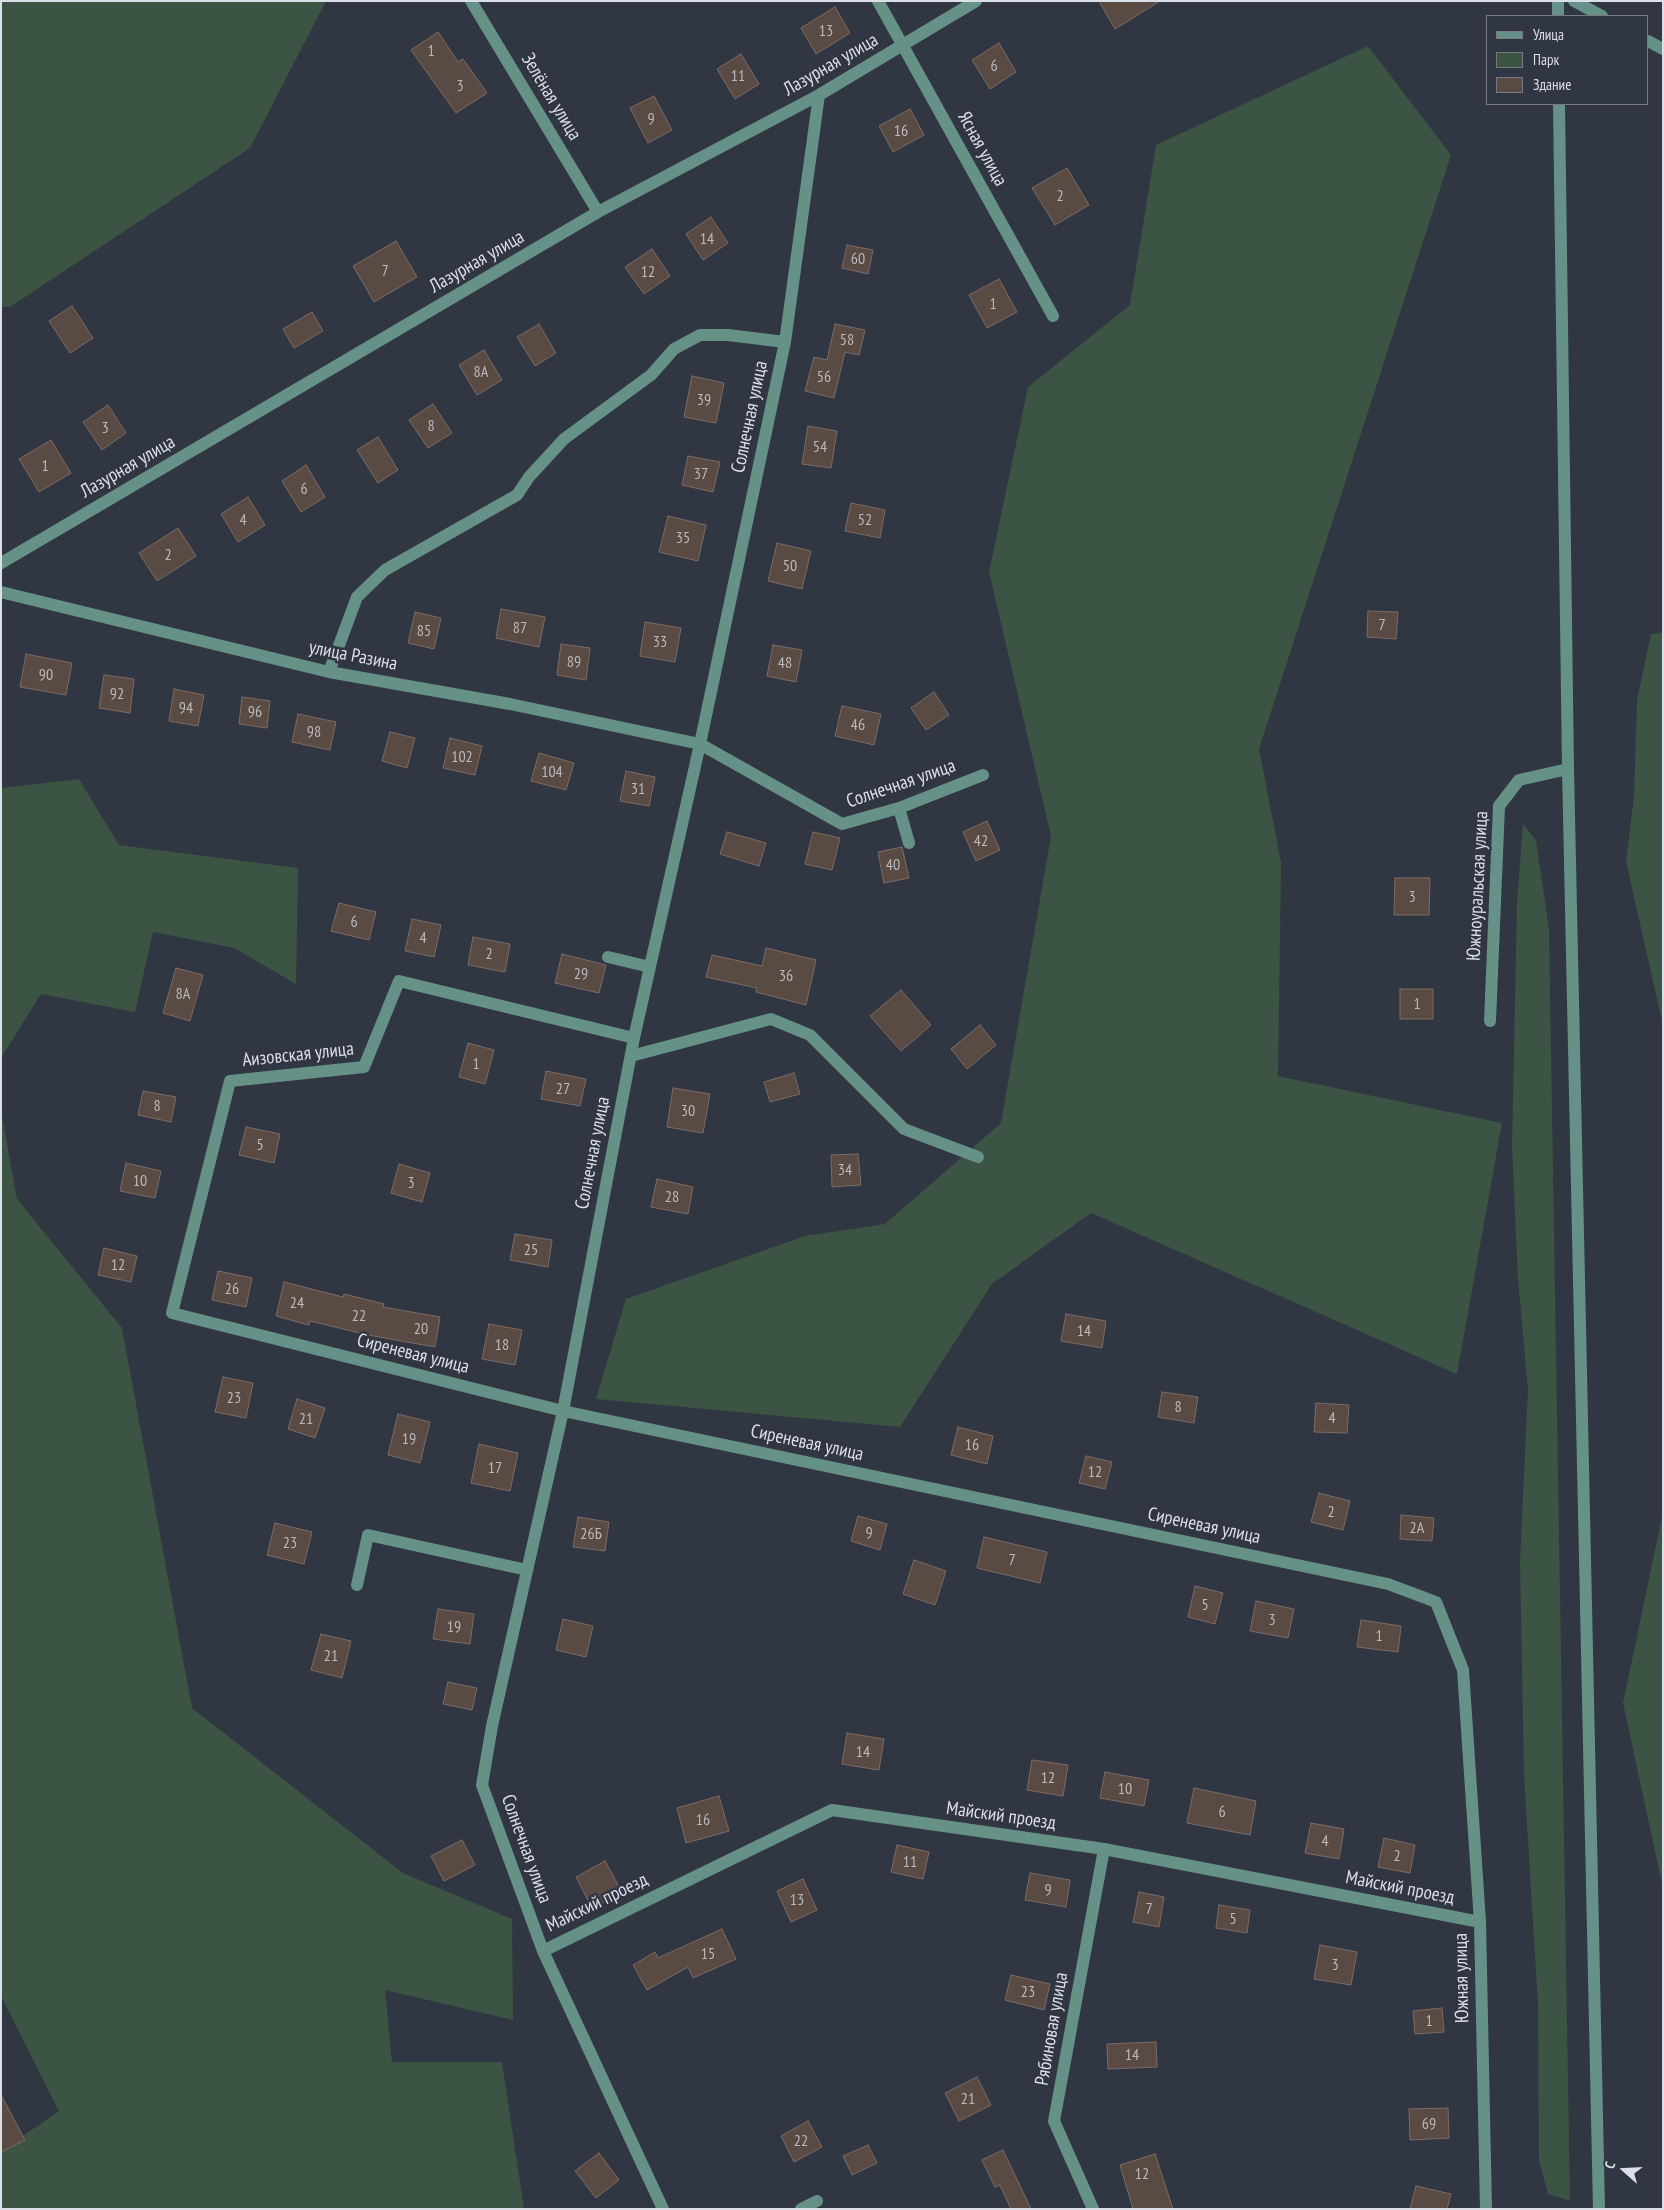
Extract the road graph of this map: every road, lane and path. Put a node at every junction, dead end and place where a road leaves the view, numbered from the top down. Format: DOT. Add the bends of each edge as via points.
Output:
graph roads {
  1 [pos="471,1"];
  2 [pos="878,1"];
  3 [pos="976,1"];
  4 [pos="1558,1"];
  5 [pos="1574,1"];
  6 [pos="1558,15"];
  7 [pos="1600,15"];
  8 [pos="1649,42"];
  9 [pos="904,46"];
  10 [pos="1663,49"];
  11 [pos="819,95"];
  12 [pos="1559,105"];
  13 [pos="598,212"];
  14 [pos="1053,316"];
  15 [pos="785,342"];
  16 [pos="1,563"];
  17 [pos="1,592"];
  18 [pos="330,672"];
  19 [pos="700,744"];
  20 [pos="1568,769"];
  21 [pos="983,775"];
  22 [pos="899,808"];
  23 [pos="910,843"];
  24 [pos="608,958"];
  25 [pos="650,967"];
  26 [pos="1490,1021"];
  27 [pos="634,1038"];
  28 [pos="631,1056"];
  29 [pos="978,1157"];
  30 [pos="172,1313"];
  31 [pos="563,1411"];
  32 [pos="527,1570"];
  33 [pos="357,1584"];
  34 [pos="1436,1602"];
  35 [pos="1104,1850"];
  36 [pos="1480,1922"];
  37 [pos="543,1951"];
  38 [pos="818,2201"];
  39 [pos="664,2209"];
  40 [pos="801,2209"];
  41 [pos="1093,2209"];
  42 [pos="1486,2209"];
  43 [pos="1599,2209"];
  1 -- 13 [label="street, Зелёная улица"];
  2 -- 9 [label="street, Ясная улица"];
  3 -- 9 [label="street, Лазурная улица"];
  4 -- 6 [label="street"];
  5 -- 7 [label="street"];
  8 -- 10 [label="street"];
  9 -- 11 [label="street, Лазурная улица"];
  9 -- 14 [label="street, Ясная улица"];
  11 -- 13 [label="street, Лазурная улица"];
  11 -- 15 [label="street, Солнечная улица"];
  12 -- 20 [label="street"];
  13 -- 16 [label="street, Лазурная улица"];
  15 -- 18 [label="street" via="700,335 674,349 651,375 564,439 517,495 385,570 357,597"];
  15 -- 19 [label="street, Солнечная улица"];
  17 -- 18 [label="street, улица Разина"];
  18 -- 19 [label="street, улица Разина" via="510,704"];
  19 -- 22 [label="street, Солнечная улица" via="842,824"];
  19 -- 25 [label="street, Солнечная улица"];
  20 -- 26 [label="street, Южноуральская улица" via="1519,780 1499,806"];
  20 -- 43 [label="street"];
  21 -- 22 [label="street, Солнечная улица"];
  22 -- 23 [label="street"];
  24 -- 25 [label="street"];
  25 -- 27 [label="street, Солнечная улица"];
  27 -- 28 [label="street, Солнечная улица"];
  27 -- 30 [label="street, Аизовская улица" via="399,981 364,1067 230,1081"];
  28 -- 29 [label="street" via="771,1019 810,1035 904,1129"];
  28 -- 31 [label="street, Солнечная улица"];
  30 -- 31 [label="street, Сиреневая улица"];
  31 -- 32 [label="street, Солнечная улица"];
  31 -- 34 [label="street, Сиреневая улица" via="1378,1582"];
  32 -- 33 [label="street" via="368,1535"];
  32 -- 37 [label="street, Солнечная улица" via="482,1785"];
  34 -- 36 [label="street, Южная улица" via="1462,1670"];
  35 -- 36 [label="street, Майский проезд"];
  35 -- 37 [label="street, Майский проезд" via="832,1810"];
  35 -- 41 [label="street, Рябиновая улица" via="1054,2121"];
  36 -- 42 [label="street, Южная улица"];
  37 -- 39 [label="street, Солнечная улица"];
  38 -- 40 [label="street"];
}
